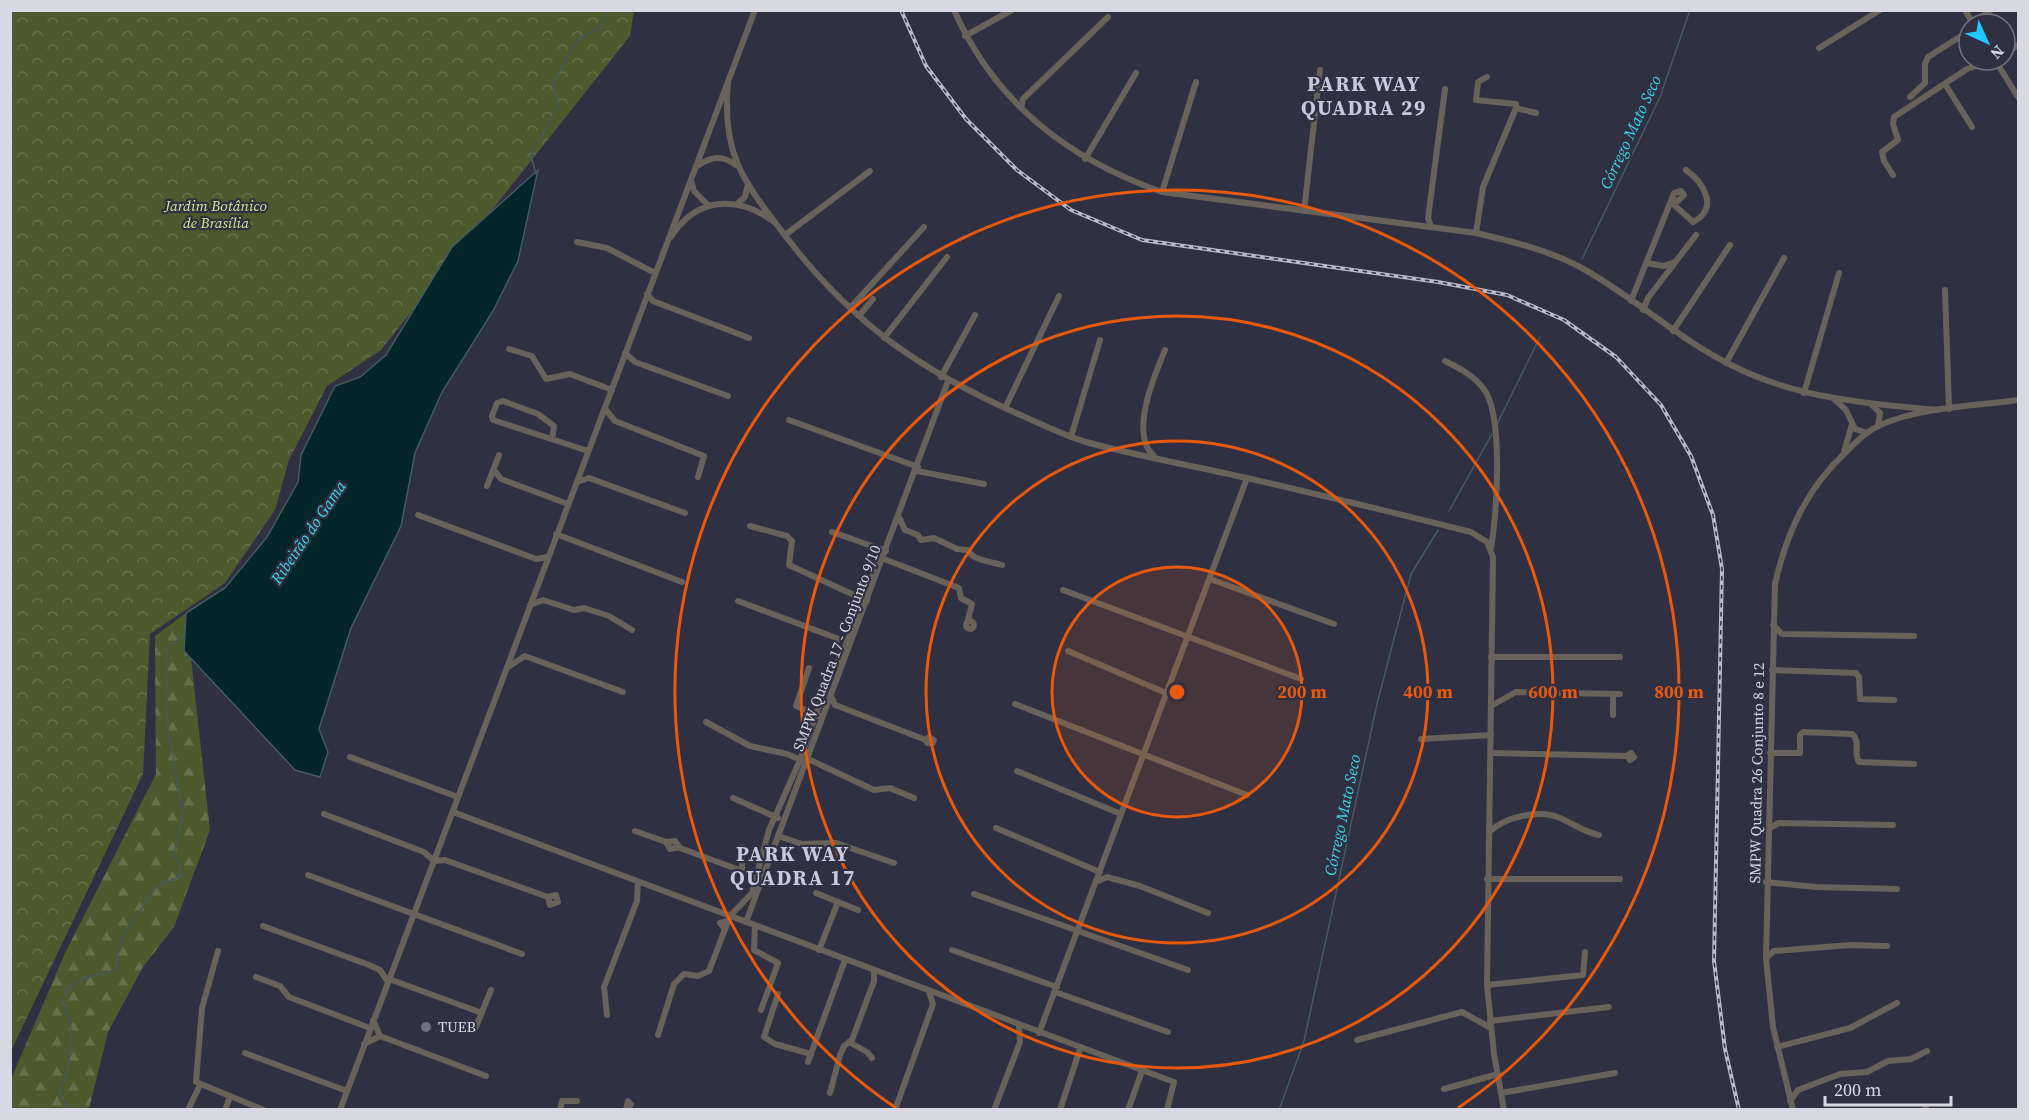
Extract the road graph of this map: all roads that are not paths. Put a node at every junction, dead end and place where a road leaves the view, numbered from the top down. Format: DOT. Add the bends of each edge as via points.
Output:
graph roads {
  1 [pos="755,10"];
  2 [pos="954,10"];
  3 [pos="1012,10"];
  4 [pos="1880,10"];
  5 [pos="1108,17"];
  6 [pos="965,36"];
  7 [pos="1957,39"];
  8 [pos="1819,48"];
  9 [pos="1320,69"];
  10 [pos="1963,72"];
  11 [pos="2003,72"];
  12 [pos="1136,73"];
  13 [pos="1487,77"];
  14 [pos="728,81"];
  15 [pos="1196,82"];
  16 [pos="1945,84"];
  17 [pos="1445,89"];
  18 [pos="1910,97"];
  19 [pos="2019,97"];
  20 [pos="1023,99"];
  21 [pos="1014,100"];
  22 [pos="1021,108"];
  23 [pos="1516,108"];
  24 [pos="1536,113"];
  25 [pos="1972,127"];
  26 [pos="1085,159"];
  27 [pos="696,166"];
  28 [pos="737,166"];
  29 [pos="1686,170"];
  30 [pos="870,171"];
  31 [pos="1893,175"];
  32 [pos="691,179"];
  33 [pos="748,182"];
  34 [pos="1162,192"];
  35 [pos="738,203"];
  36 [pos="709,206"];
  37 [pos="1304,211"];
  38 [pos="1428,218"];
  39 [pos="776,223"];
  40 [pos="924,226"];
  41 [pos="1421,226"];
  42 [pos="1431,227"];
  43 [pos="1476,233"];
  44 [pos="785,235"];
  45 [pos="1696,235"];
  46 [pos="577,242"];
  47 [pos="666,245"];
  48 [pos="1730,245"];
  49 [pos="946,257"];
  50 [pos="1784,258"];
  51 [pos="1675,261"];
  52 [pos="1647,263"];
  53 [pos="655,273"];
  54 [pos="1839,273"];
  55 [pos="1945,290"];
  56 [pos="647,294"];
  57 [pos="1059,296"];
  58 [pos="873,299"];
  59 [pos="652,301"];
  60 [pos="1631,301"];
  61 [pos="644,304"];
  62 [pos="850,308"];
  63 [pos="1643,310"];
  64 [pos="859,315"];
  65 [pos="975,315"];
  66 [pos="1673,331"];
  67 [pos="749,338"];
  68 [pos="884,338"];
  69 [pos="1100,340"];
  70 [pos="509,349"];
  71 [pos="1165,351"];
  72 [pos="625,353"];
  73 [pos="1445,360"];
  74 [pos="635,362"];
  75 [pos="1726,363"];
  76 [pos="622,364"];
  77 [pos="941,377"];
  78 [pos="948,381"];
  79 [pos="612,390"];
  80 [pos="1804,393"];
  81 [pos="728,396"];
  82 [pos="1833,397"];
  83 [pos="2019,400"];
  84 [pos="1867,403"];
  85 [pos="1005,408"];
  86 [pos="605,409"];
  87 [pos="1949,409"];
  88 [pos="1937,410"];
  89 [pos="789,420"];
  90 [pos="615,421"];
  91 [pos="1851,421"];
  92 [pos="599,423"];
  93 [pos="1878,426"];
  94 [pos="1867,433"];
  95 [pos="1071,437"];
  96 [pos="552,439"];
  97 [pos="1144,445"];
  98 [pos="588,451"];
  99 [pos="1136,453"];
  100 [pos="1844,454"];
  101 [pos="499,455"];
  102 [pos="1155,457"];
  103 [pos="583,465"];
  104 [pos="918,467"];
  105 [pos="494,470"];
  106 [pos="698,477"];
  107 [pos="589,478"];
  108 [pos="1247,478"];
  109 [pos="501,479"];
  110 [pos="577,482"];
  111 [pos="984,483"];
  112 [pos="568,504"];
  113 [pos="685,513"];
  114 [pos="418,515"];
  115 [pos="899,517"];
  116 [pos="750,526"];
  117 [pos="905,530"];
  118 [pos="832,531"];
  119 [pos="556,534"];
  120 [pos="892,536"];
  121 [pos="1491,549"];
  122 [pos="884,550"];
  123 [pos="548,557"];
  124 [pos="536,559"];
  125 [pos="885,562"];
  126 [pos="1002,565"];
  127 [pos="544,568"];
  128 [pos="1210,579"];
  129 [pos="682,582"];
  130 [pos="537,585"];
  131 [pos="1063,590"];
  132 [pos="549,600"];
  133 [pos="865,600"];
  134 [pos="738,601"];
  135 [pos="530,605"];
  136 [pos="968,620"];
  137 [pos="1334,624"];
  138 [pos="1773,625"];
  139 [pos="858,626"];
  140 [pos="632,630"];
  141 [pos="851,631"];
  142 [pos="1782,634"];
  143 [pos="1914,636"];
  144 [pos="1188,637"];
  145 [pos="518,639"];
  146 [pos="839,639"];
  147 [pos="1773,644"];
  148 [pos="1068,651"];
  149 [pos="525,656"];
  150 [pos="843,657"];
  151 [pos="1491,657"];
  152 [pos="1620,657"];
  153 [pos="507,668"];
  154 [pos="809,668"];
  155 [pos="1772,670"];
  156 [pos="1301,679"];
  157 [pos="623,692"];
  158 [pos="1166,693"];
  159 [pos="831,696"];
  160 [pos="1894,700"];
  161 [pos="1015,704"];
  162 [pos="835,705"];
  163 [pos="1491,706"];
  164 [pos="826,708"];
  165 [pos="816,714"];
  166 [pos="1613,715"];
  167 [pos="823,717"];
  168 [pos="706,722"];
  169 [pos="1491,735"];
  170 [pos="1421,739"];
  171 [pos="926,740"];
  172 [pos="1146,746"];
  173 [pos="1491,753"];
  174 [pos="1770,753"];
  175 [pos="1143,755"];
  176 [pos="1627,756"];
  177 [pos="350,758"];
  178 [pos="805,760"];
  179 [pos="1156,760"];
  180 [pos="1914,764"];
  181 [pos="1017,771"];
  182 [pos="1247,795"];
  183 [pos="458,797"];
  184 [pos="733,798"];
  185 [pos="914,798"];
  186 [pos="453,812"];
  187 [pos="1768,813"];
  188 [pos="324,814"];
  189 [pos="1121,814"];
  190 [pos="775,817"];
  191 [pos="784,821"];
  192 [pos="1779,823"];
  193 [pos="1893,825"];
  194 [pos="996,828"];
  195 [pos="1768,829"];
  196 [pos="635,831"];
  197 [pos="1489,832"];
  198 [pos="1599,835"];
  199 [pos="778,836"];
  200 [pos="742,847"];
  201 [pos="438,851"];
  202 [pos="424,852"];
  203 [pos="445,860"];
  204 [pos="1104,860"];
  205 [pos="434,861"];
  206 [pos="894,863"];
  207 [pos="742,871"];
  208 [pos="1100,872"];
  209 [pos="308,875"];
  210 [pos="760,877"];
  211 [pos="1111,878"];
  212 [pos="1487,879"];
  213 [pos="1620,879"];
  214 [pos="1097,881"];
  215 [pos="638,882"];
  216 [pos="1766,882"];
  217 [pos="649,886"];
  218 [pos="1897,889"];
  219 [pos="640,893"];
  220 [pos="816,893"];
  221 [pos="974,894"];
  222 [pos="548,897"];
  223 [pos="838,902"];
  224 [pos="858,910"];
  225 [pos="1208,913"];
  226 [pos="413,915"];
  227 [pos="729,919"];
  228 [pos="746,922"];
  229 [pos="263,926"];
  230 [pos="755,926"];
  231 [pos="1078,931"];
  232 [pos="1766,944"];
  233 [pos="1887,946"];
  234 [pos="819,950"];
  235 [pos="952,950"];
  236 [pos="218,951"];
  237 [pos="1585,951"];
  238 [pos="1774,951"];
  239 [pos="522,954"];
  240 [pos="1766,958"];
  241 [pos="845,960"];
  242 [pos="394,966"];
  243 [pos="380,970"];
  244 [pos="1188,970"];
  245 [pos="874,971"];
  246 [pos="882,974"];
  247 [pos="256,977"];
  248 [pos="389,980"];
  249 [pos="874,981"];
  250 [pos="1487,985"];
  251 [pos="491,990"];
  252 [pos="1056,990"];
  253 [pos="929,992"];
  254 [pos="778,994"];
  255 [pos="943,997"];
  256 [pos="1897,1003"];
  257 [pos="933,1004"];
  258 [pos="1609,1007"];
  259 [pos="761,1010"];
  260 [pos="482,1013"];
  261 [pos="607,1016"];
  262 [pos="373,1020"];
  263 [pos="1490,1021"];
  264 [pos="1019,1026"];
  265 [pos="370,1028"];
  266 [pos="1491,1028"];
  267 [pos="475,1029"];
  268 [pos="1031,1031"];
  269 [pos="1168,1032"];
  270 [pos="1039,1033"];
  271 [pos="658,1035"];
  272 [pos="380,1036"];
  273 [pos="1357,1040"];
  274 [pos="849,1042"];
  275 [pos="1020,1042"];
  276 [pos="364,1044"];
  277 [pos="1778,1047"];
  278 [pos="1080,1049"];
  279 [pos="1927,1051"];
  280 [pos="245,1053"];
  281 [pos="811,1054"];
  282 [pos="872,1058"];
  283 [pos="808,1062"];
  284 [pos="1142,1071"];
  285 [pos="1615,1072"];
  286 [pos="1498,1074"];
  287 [pos="486,1076"];
  288 [pos="1785,1084"];
  289 [pos="200,1085"];
  290 [pos="1444,1089"];
  291 [pos="1798,1090"];
  292 [pos="347,1091"];
  293 [pos="830,1093"];
  294 [pos="1501,1093"];
  295 [pos="230,1097"];
  296 [pos="577,1101"];
  297 [pos="1790,1101"];
  298 [pos="255,1108"];
  299 [pos="558,1109"];
  300 [pos="188,1110"];
  301 [pos="225,1110"];
  302 [pos="264,1110"];
  303 [pos="340,1110"];
  304 [pos="895,1110"];
  305 [pos="994,1110"];
  306 [pos="1060,1110"];
  307 [pos="1128,1110"];
  308 [pos="1167,1110"];
  309 [pos="1504,1110"];
  310 [pos="1793,1110"];
  1 -- 14 [label="street"];
  2 -- 6 [label="street"];
  3 -- 6 [label="street"];
  4 -- 8 [label="street"];
  5 -- 20 [label="street"];
  6 -- 21 [label="street" via="995,81"];
  7 -- 18 [label="street" via="1928,57 1924,83"];
  9 -- 37 [label="street"];
  10 -- 16 [label="street"];
  11 -- 19 [label="street"];
  12 -- 26 [label="street"];
  13 -- 23 [label="street" via="1478,82 1476,99 1510,102"];
  14 -- 27 [label="street"];
  14 -- 28 [label="street" via="725,121"];
  15 -- 34 [label="street"];
  16 -- 25 [label="street"];
  16 -- 31 [label="street" via="1892,120 1898,140 1882,156"];
  17 -- 38 [label="street"];
  20 -- 21 [label="street"];
  20 -- 22 [label="street"];
  21 -- 22 [label="street"];
  22 -- 26 [label="street" via="1053,138"];
  23 -- 24 [label="street"];
  23 -- 43 [label="street" via="1483,187"];
  26 -- 34 [label="street"];
  27 -- 28 [label="street" via="715,157"];
  27 -- 32 [label="street"];
  28 -- 33 [label="street"];
  29 -- 52 [label="street" via="1704,186 1705,208 1693,222 1673,202"];
  30 -- 44 [label="street"];
  32 -- 36 [label="street" via="693,191"];
  32 -- 47 [label="street"];
  33 -- 35 [label="street" via="745,196"];
  33 -- 39 [label="street"];
  34 -- 37 [label="street"];
  35 -- 36 [label="street"];
  35 -- 39 [label="street"];
  36 -- 47 [label="street" via="690,214"];
  37 -- 41 [label="street"];
  38 -- 41 [label="street"];
  38 -- 42 [label="street"];
  39 -- 44 [label="street"];
  40 -- 62 [label="street"];
  41 -- 42 [label="street"];
  42 -- 43 [label="street"];
  43 -- 60 [label="street" via="1514,242 1578,266"];
  44 -- 62 [label="street"];
  45 -- 51 [label="street"];
  46 -- 53 [label="street" via="607,248"];
  47 -- 53 [label="street"];
  48 -- 66 [label="street"];
  49 -- 68 [label="street"];
  50 -- 75 [label="street"];
  51 -- 52 [label="street" via="1664,266"];
  51 -- 63 [label="street"];
  52 -- 60 [label="street"];
  53 -- 56 [label="street"];
  54 -- 80 [label="street"];
  55 -- 87 [label="street"];
  56 -- 59 [label="street"];
  56 -- 61 [label="street"];
  57 -- 85 [label="street"];
  58 -- 64 [label="street"];
  59 -- 61 [label="street"];
  59 -- 67 [label="street"];
  60 -- 63 [label="street"];
  61 -- 72 [label="street"];
  62 -- 64 [label="street"];
  63 -- 66 [label="street"];
  64 -- 68 [label="street"];
  65 -- 77 [label="street"];
  66 -- 75 [label="street"];
  68 -- 77 [label="street"];
  69 -- 95 [label="street"];
  70 -- 79 [label="street" via="532,356 546,380 570,374"];
  71 -- 97 [label="street" via="1146,409"];
  72 -- 74 [label="street"];
  72 -- 76 [label="street"];
  73 -- 121 [label="street" via="1485,389 1492,406 1497,452"];
  74 -- 76 [label="street"];
  74 -- 81 [label="street"];
  75 -- 80 [label="street"];
  76 -- 79 [label="street"];
  77 -- 78 [label="street"];
  78 -- 85 [label="street"];
  78 -- 104 [label="street, SMPW Quadra 17 - Conjunto 9/10"];
  79 -- 86 [label="street"];
  80 -- 82 [label="street"];
  82 -- 84 [label="street"];
  82 -- 91 [label="street"];
  83 -- 87 [label="street"];
  84 -- 88 [label="street"];
  84 -- 91 [label="street" via="1854,408"];
  84 -- 93 [label="street" via="1880,413"];
  85 -- 95 [label="street"];
  86 -- 90 [label="street"];
  86 -- 92 [label="street"];
  87 -- 88 [label="street"];
  88 -- 93 [label="street"];
  89 -- 104 [label="street"];
  90 -- 92 [label="street"];
  90 -- 106 [label="street" via="704,456"];
  91 -- 94 [label="street" via="1856,429"];
  91 -- 100 [label="street, SMPW Quadra 26 Conjunto 8 e 12"];
  92 -- 98 [label="street"];
  93 -- 94 [label="street"];
  94 -- 100 [label="street, SMPW Quadra 26 Conjunto 8 e 12"];
  95 -- 99 [label="street"];
  96 -- 96 [label="street" via="493,420 497,403 502,401 538,414 554,426"];
  96 -- 98 [label="street"];
  97 -- 99 [label="street"];
  97 -- 102 [label="street"];
  98 -- 103 [label="street"];
  99 -- 102 [label="street"];
  100 -- 138 [label="street, SMPW Quadra 26 Conjunto 8 e 12" via="1808,495 1793,522 1775,584"];
  101 -- 105 [label="street"];
  102 -- 108 [label="street"];
  103 -- 107 [label="street"];
  103 -- 110 [label="street"];
  104 -- 111 [label="street"];
  104 -- 115 [label="street, SMPW Quadra 17 - Conjunto 9/10"];
  105 -- 109 [label="street"];
  105 -- 109 [label="street" via="488,484"];
  107 -- 110 [label="street"];
  107 -- 113 [label="street"];
  108 -- 121 [label="street" via="1471,532"];
  108 -- 128 [label="street"];
  109 -- 112 [label="street"];
  110 -- 112 [label="street"];
  112 -- 119 [label="street"];
  114 -- 124 [label="street"];
  115 -- 117 [label="street"];
  115 -- 120 [label="street, SMPW Quadra 17 - Conjunto 9/10"];
  116 -- 133 [label="street" via="788,536 792,541 789,565"];
  117 -- 120 [label="street"];
  117 -- 126 [label="street" via="921,540 934,538 968,550 977,560"];
  118 -- 122 [label="street"];
  119 -- 123 [label="street"];
  119 -- 129 [label="street"];
  120 -- 122 [label="street, SMPW Quadra 17 - Conjunto 9/10"];
  121 -- 151 [label="street"];
  122 -- 125 [label="street, SMPW Quadra 17 - Conjunto 9/10"];
  122 -- 133 [label="street"];
  123 -- 124 [label="street"];
  123 -- 127 [label="street"];
  124 -- 127 [label="street"];
  125 -- 133 [label="street, SMPW Quadra 17 - Conjunto 9/10"];
  125 -- 136 [label="street" via="959,588 961,598 972,604"];
  127 -- 130 [label="street"];
  128 -- 137 [label="street"];
  128 -- 144 [label="street"];
  130 -- 132 [label="street"];
  130 -- 135 [label="street"];
  131 -- 144 [label="street"];
  132 -- 135 [label="street"];
  132 -- 140 [label="street" via="574,610 584,608 609,616"];
  133 -- 139 [label="street, SMPW Quadra 17 - Conjunto 9/10"];
  133 -- 141 [label="street"];
  134 -- 146 [label="street"];
  135 -- 145 [label="street"];
  138 -- 142 [label="street"];
  138 -- 147 [label="street, SMPW Quadra 26 Conjunto 8 e 12"];
  139 -- 141 [label="street"];
  139 -- 150 [label="street, SMPW Quadra 17 - Conjunto 9/10"];
  141 -- 146 [label="street"];
  141 -- 150 [label="street"];
  142 -- 143 [label="street"];
  142 -- 147 [label="street"];
  144 -- 156 [label="street"];
  144 -- 158 [label="street"];
  145 -- 149 [label="street"];
  145 -- 153 [label="street"];
  146 -- 150 [label="street"];
  147 -- 155 [label="street, SMPW Quadra 26 Conjunto 8 e 12"];
  148 -- 158 [label="street"];
  149 -- 153 [label="street"];
  149 -- 157 [label="street"];
  150 -- 159 [label="street, SMPW Quadra 17 - Conjunto 9/10"];
  150 -- 165 [label="street" via="831,671"];
  151 -- 152 [label="street"];
  151 -- 163 [label="street"];
  153 -- 183 [label="street"];
  154 -- 165 [label="street" via="796,706"];
  155 -- 160 [label="street" via="1856,673 1860,699"];
  155 -- 174 [label="street, SMPW Quadra 26 Conjunto 8 e 12"];
  158 -- 172 [label="street"];
  159 -- 162 [label="street"];
  159 -- 164 [label="street, SMPW Quadra 17 - Conjunto 9/10"];
  161 -- 175 [label="street"];
  162 -- 164 [label="street"];
  162 -- 171 [label="street"];
  163 -- 166 [label="street" via="1516,692 1616,694"];
  163 -- 169 [label="street"];
  164 -- 167 [label="street, SMPW Quadra 17 - Conjunto 9/10"];
  165 -- 167 [label="street"];
  165 -- 178 [label="street"];
  167 -- 178 [label="street, SMPW Quadra 17 - Conjunto 9/10"];
  168 -- 178 [label="street" via="750,746"];
  169 -- 170 [label="street"];
  169 -- 173 [label="street"];
  172 -- 175 [label="street"];
  172 -- 179 [label="street"];
  173 -- 176 [label="street"];
  173 -- 197 [label="street"];
  174 -- 180 [label="street" via="1800,753 1803,732 1852,734 1857,739 1856,757 1860,762"];
  174 -- 187 [label="street, SMPW Quadra 26 Conjunto 8 e 12"];
  175 -- 179 [label="street"];
  175 -- 189 [label="street"];
  177 -- 183 [label="street"];
  178 -- 185 [label="street" via="874,790 890,788"];
  178 -- 190 [label="street"];
  178 -- 191 [label="street, SMPW Quadra 17 - Conjunto 9/10"];
  179 -- 182 [label="street"];
  181 -- 189 [label="street"];
  183 -- 186 [label="street"];
  184 -- 190 [label="street"];
  186 -- 201 [label="street"];
  186 -- 215 [label="street"];
  187 -- 192 [label="street"];
  187 -- 195 [label="street, SMPW Quadra 26 Conjunto 8 e 12"];
  188 -- 202 [label="street"];
  189 -- 204 [label="street"];
  190 -- 191 [label="street"];
  190 -- 210 [label="street"];
  191 -- 199 [label="street, SMPW Quadra 17 - Conjunto 9/10"];
  192 -- 193 [label="street"];
  192 -- 195 [label="street"];
  194 -- 208 [label="street"];
  195 -- 216 [label="street, SMPW Quadra 26 Conjunto 8 e 12"];
  196 -- 207 [label="street" via="666,842 675,841 680,848"];
  197 -- 198 [label="street" via="1507,818 1549,815"];
  197 -- 212 [label="street"];
  199 -- 206 [label="street" via="802,844 830,841"];
  199 -- 210 [label="street, SMPW Quadra 17 - Conjunto 9/10"];
  200 -- 207 [label="street"];
  201 -- 202 [label="street"];
  201 -- 203 [label="street"];
  201 -- 205 [label="street"];
  202 -- 205 [label="street"];
  203 -- 205 [label="street"];
  203 -- 222 [label="street"];
  204 -- 208 [label="street"];
  204 -- 211 [label="street"];
  205 -- 226 [label="street"];
  207 -- 210 [label="street"];
  208 -- 214 [label="street"];
  209 -- 226 [label="street"];
  210 -- 227 [label="street" via="752,893"];
  210 -- 228 [label="street, SMPW Quadra 17 - Conjunto 9/10"];
  211 -- 214 [label="street"];
  211 -- 225 [label="street"];
  212 -- 213 [label="street"];
  212 -- 250 [label="street"];
  214 -- 231 [label="street"];
  215 -- 217 [label="street"];
  215 -- 219 [label="street"];
  216 -- 218 [label="street"];
  216 -- 232 [label="street, SMPW Quadra 26 Conjunto 8 e 12"];
  217 -- 219 [label="street"];
  217 -- 227 [label="street"];
  219 -- 261 [label="street" via="604,987"];
  220 -- 223 [label="street"];
  221 -- 231 [label="street"];
  223 -- 224 [label="street"];
  223 -- 234 [label="street"];
  226 -- 239 [label="street"];
  226 -- 242 [label="street"];
  227 -- 228 [label="street"];
  227 -- 271 [label="street" via="720,922 725,929 709,970 698,976 679,976 674,984"];
  228 -- 230 [label="street"];
  229 -- 243 [label="street"];
  230 -- 234 [label="street"];
  230 -- 259 [label="street" via="754,950 778,963"];
  231 -- 244 [label="street"];
  231 -- 252 [label="street"];
  232 -- 238 [label="street"];
  232 -- 240 [label="street, SMPW Quadra 26 Conjunto 8 e 12"];
  233 -- 238 [label="street"];
  234 -- 241 [label="street"];
  235 -- 252 [label="street"];
  236 -- 289 [label="street" via="200,1018 195,1079"];
  237 -- 250 [label="street" via="1584,975"];
  238 -- 240 [label="street"];
  240 -- 277 [label="street, SMPW Quadra 26 Conjunto 8 e 12"];
  241 -- 245 [label="street"];
  241 -- 281 [label="street"];
  242 -- 243 [label="street"];
  242 -- 248 [label="street"];
  243 -- 248 [label="street"];
  245 -- 246 [label="street"];
  245 -- 249 [label="street"];
  246 -- 249 [label="street"];
  246 -- 253 [label="street"];
  247 -- 265 [label="street" via="280,986 289,997"];
  248 -- 260 [label="street"];
  248 -- 262 [label="street"];
  249 -- 274 [label="street"];
  250 -- 263 [label="street"];
  251 -- 260 [label="street"];
  252 -- 269 [label="street"];
  252 -- 270 [label="street"];
  253 -- 255 [label="street"];
  253 -- 257 [label="street"];
  254 -- 281 [label="street" via="764,1037"];
  255 -- 257 [label="street"];
  255 -- 264 [label="street"];
  256 -- 277 [label="street" via="1850,1029"];
  257 -- 304 [label="street"];
  258 -- 263 [label="street"];
  260 -- 267 [label="street"];
  262 -- 265 [label="street"];
  262 -- 272 [label="street"];
  263 -- 266 [label="street"];
  264 -- 268 [label="street"];
  264 -- 275 [label="street"];
  265 -- 276 [label="street"];
  266 -- 273 [label="street" via="1462,1012"];
  266 -- 286 [label="street"];
  268 -- 270 [label="street"];
  268 -- 275 [label="street"];
  270 -- 278 [label="street"];
  272 -- 276 [label="street"];
  272 -- 287 [label="street"];
  274 -- 282 [label="street"];
  274 -- 293 [label="street" via="840,1055"];
  275 -- 305 [label="street"];
  276 -- 292 [label="street"];
  277 -- 288 [label="street, SMPW Quadra 26 Conjunto 8 e 12"];
  278 -- 284 [label="street"];
  278 -- 306 [label="street"];
  279 -- 291 [label="street" via="1911,1059 1888,1061 1867,1072 1840,1074"];
  280 -- 292 [label="street"];
  281 -- 283 [label="street"];
  284 -- 307 [label="street"];
  284 -- 308 [label="street" via="1174,1082"];
  285 -- 294 [label="street"];
  286 -- 290 [label="street"];
  286 -- 294 [label="street"];
  288 -- 291 [label="street"];
  288 -- 297 [label="street, SMPW Quadra 26 Conjunto 8 e 12"];
  289 -- 295 [label="street"];
  289 -- 300 [label="street"];
  291 -- 297 [label="street"];
  292 -- 303 [label="street"];
  294 -- 309 [label="street"];
  295 -- 298 [label="street"];
  295 -- 301 [label="street"];
  296 -- 299 [label="street" via="564,1100"];
  297 -- 310 [label="street, SMPW Quadra 26 Conjunto 8 e 12"];
  298 -- 302 [label="street"];
}
